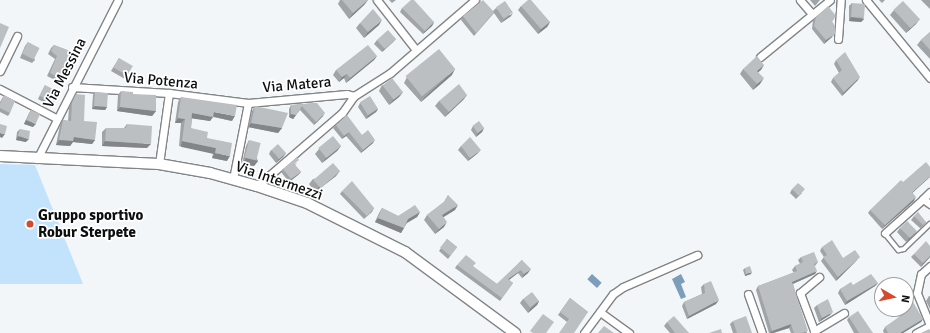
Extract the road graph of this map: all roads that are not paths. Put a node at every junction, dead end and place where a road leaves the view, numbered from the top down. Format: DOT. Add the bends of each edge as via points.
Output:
graph roads {
  1 [pos="118,0"];
  2 [pos="377,0"];
  3 [pos="475,0"];
  4 [pos="800,0"];
  5 [pos="830,0"];
  6 [pos="841,0"];
  7 [pos="866,0"];
  8 [pos="812,14"];
  9 [pos="17,36"];
  10 [pos="838,39"];
  11 [pos="416,50"];
  12 [pos="760,57"];
  13 [pos="0,71"];
  14 [pos="930,78"];
  15 [pos="72,88"];
  16 [pos="0,89"];
  17 [pos="169,93"];
  18 [pos="354,96"];
  19 [pos="248,103"];
  20 [pos="56,118"];
  21 [pos="0,156"];
  22 [pos="38,159"];
  23 [pos="159,164"];
  24 [pos="233,180"];
  25 [pos="257,186"];
  26 [pos="930,192"];
  27 [pos="923,198"];
  28 [pos="930,204"];
  29 [pos="930,224"];
  30 [pos="885,233"];
  31 [pos="697,255"];
  32 [pos="930,266"];
  33 [pos="819,277"];
  34 [pos="748,294"];
  35 [pos="600,312"];
  36 [pos="844,313"];
  37 [pos="930,326"];
  38 [pos="814,332"];
  39 [pos="514,333"];
  40 [pos="584,333"];
  41 [pos="629,333"];
  42 [pos="762,333"];
  43 [pos="916,333"];
  1 -- 15 [label="street, Via Messina"];
  2 -- 11 [label="street"];
  3 -- 11 [label="street"];
  4 -- 8 [label="street"];
  5 -- 8 [label="street"];
  6 -- 10 [label="street"];
  7 -- 14 [label="street"];
  8 -- 12 [label="street"];
  9 -- 13 [label="street"];
  11 -- 18 [label="street" via="390,73"];
  15 -- 17 [label="street, Via Potenza"];
  15 -- 20 [label="street, Via Messina"];
  16 -- 20 [label="street"];
  17 -- 19 [label="street, Via Potenza"];
  17 -- 23 [label="street"];
  18 -- 19 [label="street, Via Matera" via="347,94"];
  18 -- 25 [label="street" via="342,113"];
  19 -- 24 [label="street, Via Matera"];
  20 -- 22 [label="street, Via Messina"];
  21 -- 22 [label="street, Via Intermezzi"];
  22 -- 23 [label="street, Via Intermezzi"];
  23 -- 24 [label="street, Via Intermezzi"];
  24 -- 25 [label="street, Via Intermezzi"];
  25 -- 39 [label="street, Via Intermezzi" via="307,204 405,252"];
  26 -- 27 [label="street"];
  27 -- 28 [label="street"];
  27 -- 30 [label="street"];
  29 -- 30 [label="lane" via="904,250 899,250"];
  31 -- 35 [label="street" via="623,287 613,294"];
  32 -- 37 [label="street" via="921,274 917,293"];
  33 -- 38 [label="street" via="800,293"];
  34 -- 42 [label="street"];
  35 -- 40 [label="street"];
  35 -- 41 [label="street"];
  36 -- 38 [label="street"];
  37 -- 43 [label="street"];
}
